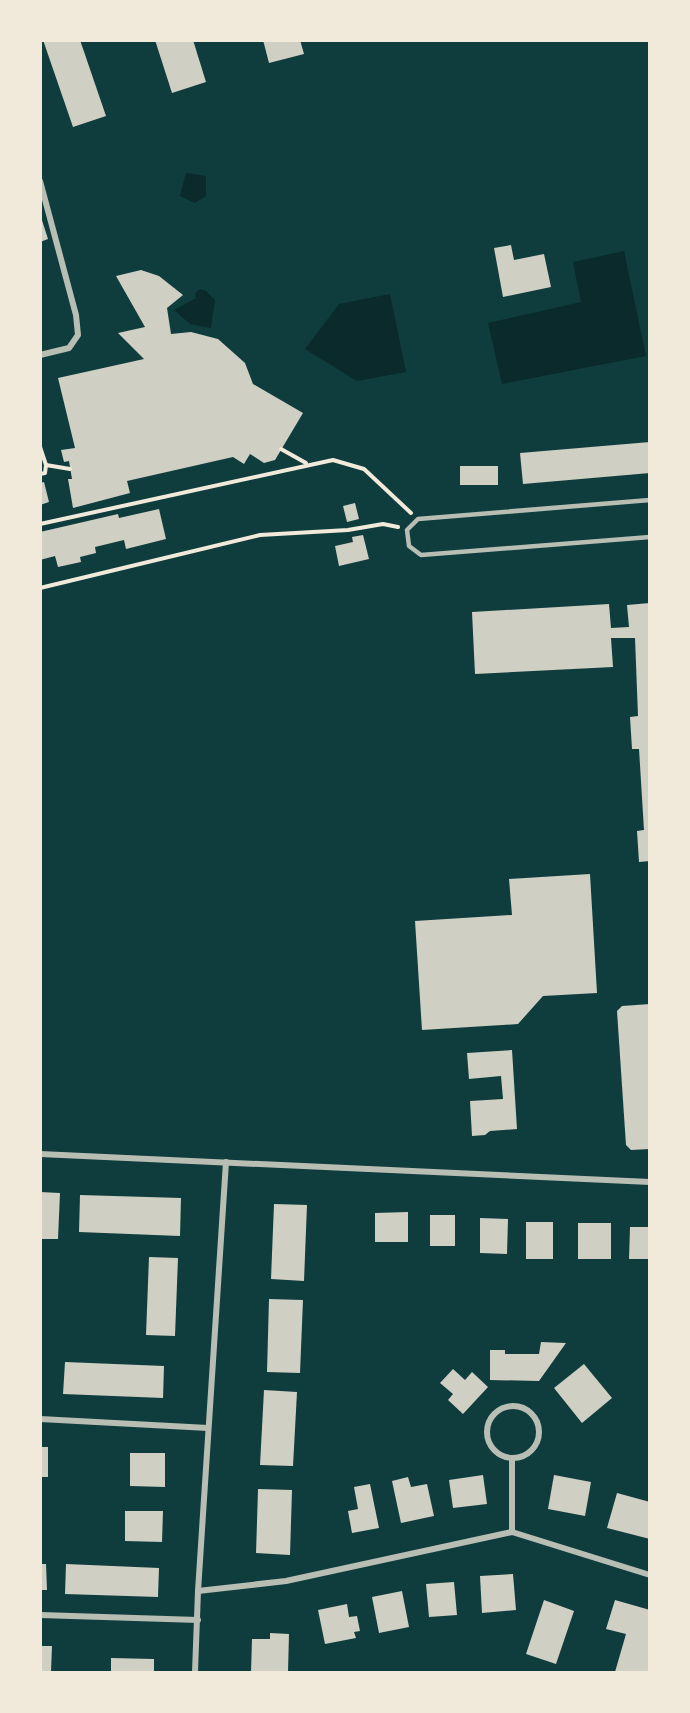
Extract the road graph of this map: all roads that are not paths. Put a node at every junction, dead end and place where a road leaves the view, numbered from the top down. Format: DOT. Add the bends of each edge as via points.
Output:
graph roads {
  1 [pos="40,181"];
  2 [pos="40,355"];
  3 [pos="650,500"];
  4 [pos="650,537"];
  5 [pos="40,1154"];
  6 [pos="226,1162"];
  7 [pos="650,1182"];
  8 [pos="40,1419"];
  9 [pos="208,1428"];
  10 [pos="512,1458"];
  11 [pos="512,1532"];
  12 [pos="650,1575"];
  13 [pos="198,1591"];
  14 [pos="40,1614"];
  15 [pos="198,1620"];
  16 [pos="195,1672"];
  1 -- 2 [label="street" via="78,335 69,348"];
  3 -- 4 [label="lane" via="418,519 407,530 409,546 421,555"];
  5 -- 6 [label="street"];
  6 -- 7 [label="street"];
  6 -- 9 [label="street"];
  8 -- 9 [label="street"];
  9 -- 13 [label="street"];
  10 -- 10 [label="street" via="527,1454 536,1445 539,1427 531,1412 517,1405 501,1407 489,1420 487,1436 494,1450"];
  10 -- 11 [label="street"];
  11 -- 12 [label="street"];
  11 -- 13 [label="street" via="286,1581"];
  13 -- 15 [label="street"];
  14 -- 15 [label="street"];
  15 -- 16 [label="street"];
}
